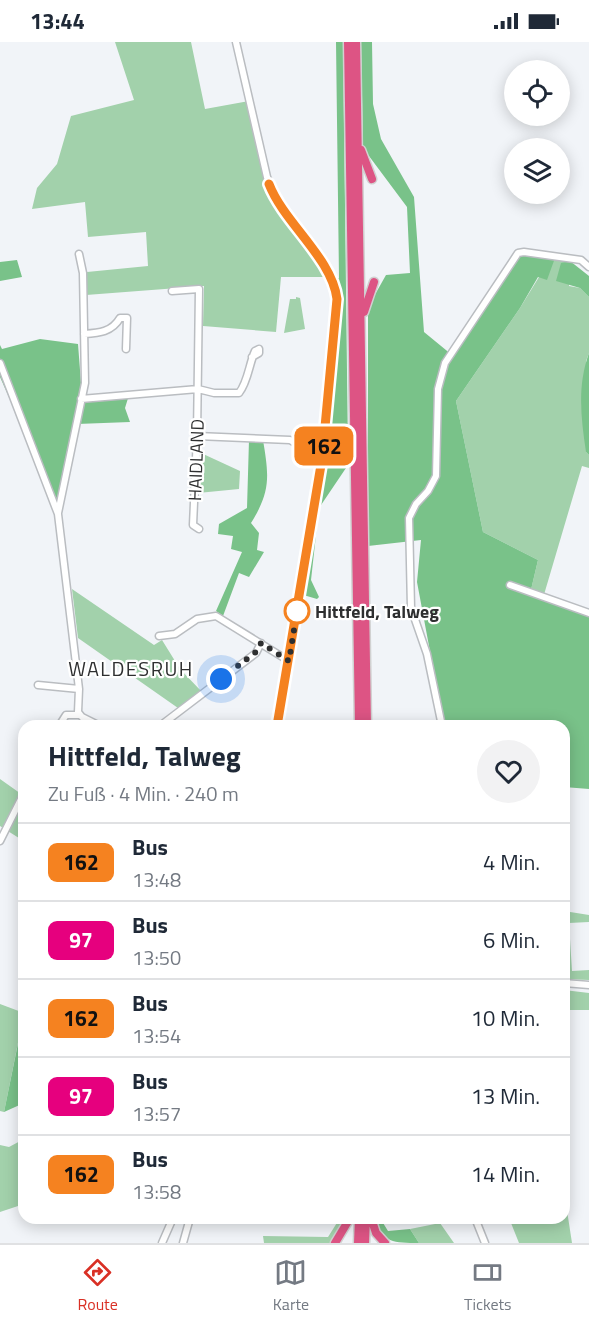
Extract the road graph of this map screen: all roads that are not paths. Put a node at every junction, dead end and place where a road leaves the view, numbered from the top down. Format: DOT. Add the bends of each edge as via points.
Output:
graph roads {
  1 [pos="236,42"];
  2 [pos="348,42"];
  3 [pos="356,42"];
  4 [pos="358,132"];
  5 [pos="372,179"];
  6 [pos="79,254"];
  7 [pos="589,267"];
  8 [pos="374,282"];
  9 [pos="172,291"];
  10 [pos="361,330"];
  11 [pos="84,334"];
  12 [pos="126,349"];
  13 [pos="252,357"];
  14 [pos="0,363"];
  15 [pos="198,389"];
  16 [pos="81,399"];
  17 [pos="197,436"];
  18 [pos="354,445"];
  19 [pos="322,459"];
  20 [pos="348,471"];
  21 [pos="58,514"];
  22 [pos="199,529"];
  23 [pos="510,585"];
  24 [pos="589,614"];
  25 [pos="352,616"];
  26 [pos="159,636"];
  27 [pos="357,636"];
  28 [pos="261,643"];
  29 [pos="289,661"];
  30 [pos="38,685"];
  31 [pos="79,689"];
  32 [pos="77,704"];
  33 [pos="68,714"];
  34 [pos="79,715"];
  35 [pos="64,720"];
  36 [pos="89,720"];
  37 [pos="167,720"];
  38 [pos="278,720"];
  39 [pos="359,720"];
  40 [pos="367,720"];
  41 [pos="441,720"];
  42 [pos="18,805"];
  43 [pos="0,841"];
  44 [pos="570,984"];
  45 [pos="589,986"];
  46 [pos="170,1224"];
  47 [pos="188,1224"];
  48 [pos="346,1224"];
  49 [pos="359,1224"];
  50 [pos="367,1224"];
  51 [pos="371,1224"];
  52 [pos="477,1224"];
  53 [pos="162,1243"];
  54 [pos="183,1243"];
  55 [pos="335,1243"];
  56 [pos="358,1243"];
  57 [pos="365,1243"];
  58 [pos="385,1243"];
  59 [pos="485,1243"];
  1 -- 19 [label="street" via="269,184 336,292"];
  2 -- 18 [label="highway"];
  3 -- 4 [label="highway"];
  4 -- 5 [label="highway"];
  4 -- 10 [label="highway"];
  6 -- 11 [label="street"];
  7 -- 41 [label="street" via="580,260 518,253 442,369 436,476 411,510 408,525 411,608 427,654"];
  8 -- 10 [label="highway"];
  9 -- 15 [label="street, HAIDLAND" via="199,289"];
  10 -- 40 [label="highway"];
  11 -- 12 [label="street" via="102,333 120,318 127,318"];
  11 -- 16 [label="street" via="85,383"];
  13 -- 15 [label="street" via="239,393"];
  14 -- 21 [label="street"];
  15 -- 16 [label="street"];
  15 -- 17 [label="street, HAIDLAND"];
  16 -- 21 [label="street"];
  17 -- 19 [label="street" via="290,440"];
  17 -- 22 [label="street, HAIDLAND" via="193,525"];
  18 -- 20 [label="highway"];
  18 -- 27 [label="highway"];
  19 -- 29 [label="street"];
  21 -- 31 [label="street"];
  23 -- 24 [label="street"];
  25 -- 27 [label="highway"];
  26 -- 28 [label="street" via="175,634 197,619 216,616"];
  27 -- 39 [label="highway"];
  28 -- 29 [label="street"];
  28 -- 37 [label="street" via="256,652"];
  29 -- 38 [label="street"];
  30 -- 31 [label="street"];
  31 -- 32 [label="street"];
  32 -- 33 [label="street"];
  32 -- 34 [label="street"];
  33 -- 34 [label="street"];
  33 -- 35 [label="street"];
  34 -- 36 [label="street"];
  42 -- 43 [label="street"];
  44 -- 45 [label="street"];
  46 -- 53 [label="street"];
  47 -- 54 [label="street"];
  48 -- 55 [label="highway"];
  49 -- 56 [label="highway"];
  50 -- 57 [label="highway"];
  51 -- 58 [label="highway"];
  52 -- 59 [label="street"];
}
